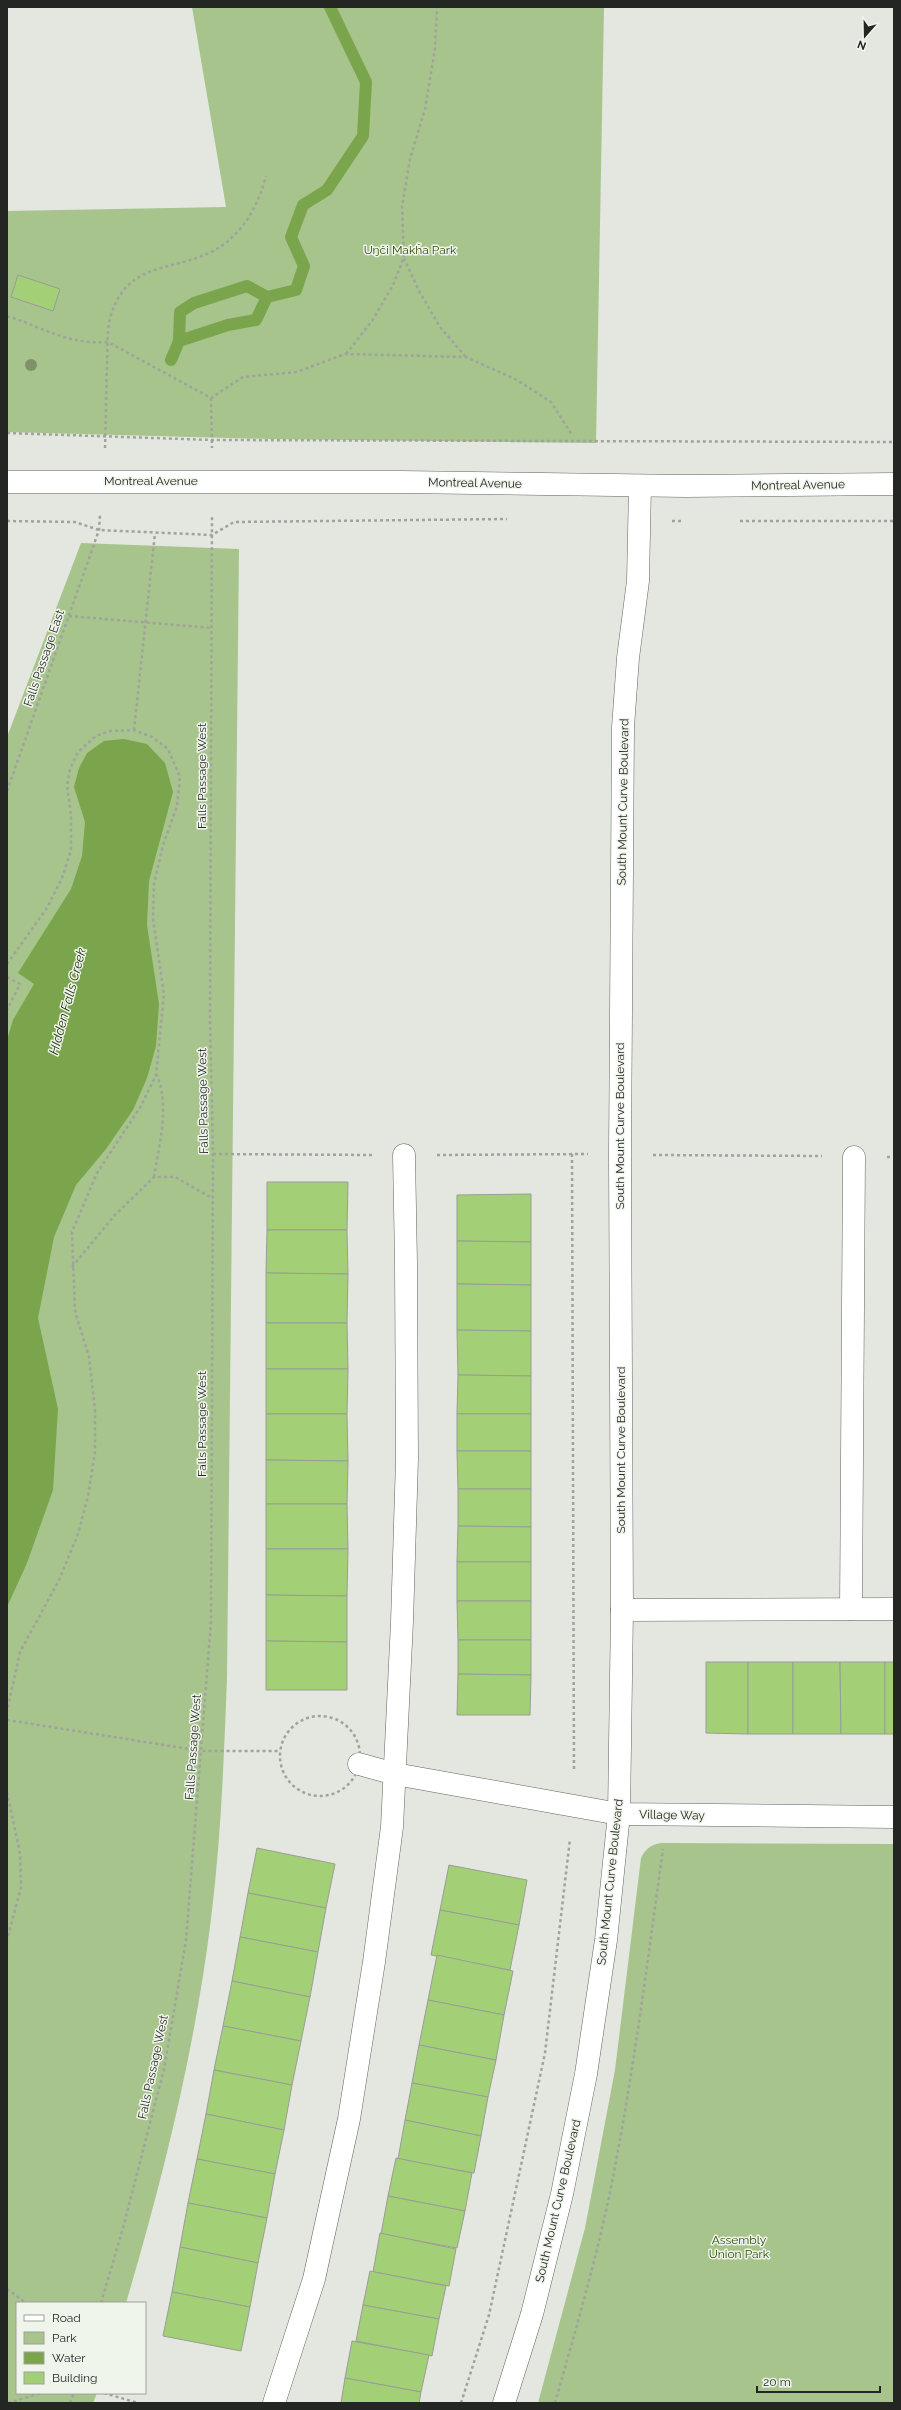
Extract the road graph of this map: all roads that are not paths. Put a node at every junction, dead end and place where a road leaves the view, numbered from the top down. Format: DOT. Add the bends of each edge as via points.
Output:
graph roads {
  1 [pos="7,473"];
  2 [pos="55,481"];
  3 [pos="7,482"];
  4 [pos="894,484"];
  5 [pos="640,486"];
  6 [pos="404,1155"];
  7 [pos="854,1156"];
  8 [pos="851,1609"];
  9 [pos="894,1609"];
  10 [pos="622,1610"];
  11 [pos="359,1764"];
  12 [pos="395,1774"];
  13 [pos="619,1814"];
  14 [pos="894,1817"];
  15 [pos="274,2403"];
  16 [pos="504,2403"];
  1 -- 2 [label="street, Montreal Avenue"];
  2 -- 3 [label="street, Montreal Avenue"];
  2 -- 5 [label="street, Montreal Avenue"];
  4 -- 5 [label="street, Montreal Avenue"];
  5 -- 10 [label="street, South Mount Curve Boulevard" via="638,581 628,658 623,727 620,1147"];
  6 -- 12 [label="street" via="407,1459"];
  7 -- 8 [label="street"];
  8 -- 9 [label="street"];
  8 -- 10 [label="street"];
  10 -- 13 [label="street, South Mount Curve Boulevard"];
  11 -- 12 [label="street, Village Way"];
  12 -- 13 [label="street, Village Way"];
  12 -- 15 [label="street" via="392,1827 374,1962 349,2119 314,2279"];
  13 -- 14 [label="street, Village Way"];
  13 -- 16 [label="street, South Mount Curve Boulevard" via="606,1940 583,2089 562,2194 534,2307"];
}
